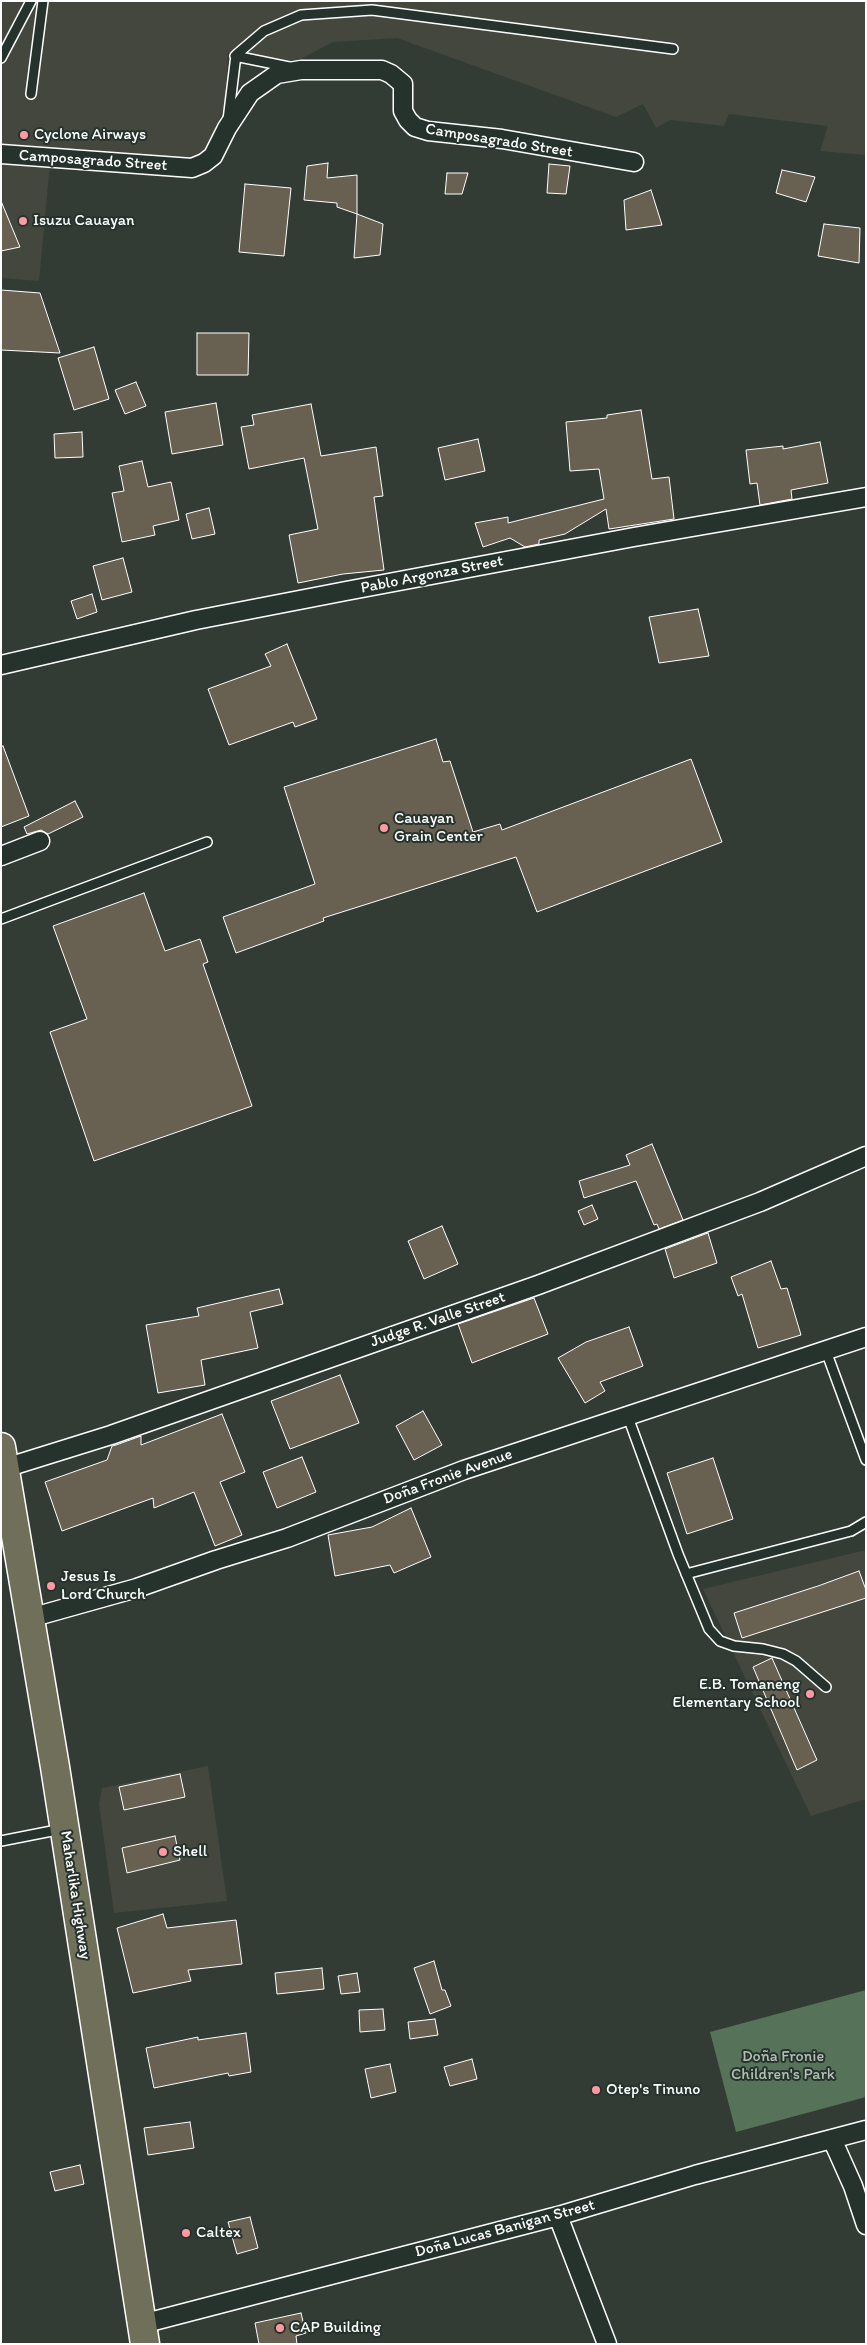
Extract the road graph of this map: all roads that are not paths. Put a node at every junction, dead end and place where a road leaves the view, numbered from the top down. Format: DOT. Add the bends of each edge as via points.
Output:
graph roads {
  1 [pos="31,1"];
  2 [pos="43,1"];
  3 [pos="673,49"];
  4 [pos="235,56"];
  5 [pos="1,58"];
  6 [pos="302,70"];
  7 [pos="31,94"];
  8 [pos="227,128"];
  9 [pos="1,154"];
  10 [pos="634,162"];
  11 [pos="866,497"];
  12 [pos="1,664"];
  13 [pos="40,841"];
  14 [pos="207,842"];
  15 [pos="1,856"];
  16 [pos="1,919"];
  17 [pos="866,1156"];
  18 [pos="866,1337"];
  19 [pos="826,1351"];
  20 [pos="628,1417"];
  21 [pos="3,1458"];
  22 [pos="866,1460"];
  23 [pos="866,1522"];
  24 [pos="686,1574"];
  25 [pos="30,1618"];
  26 [pos="826,1687"];
  27 [pos="64,1829"];
  28 [pos="1,1841"];
  29 [pos="866,2130"];
  30 [pos="832,2139"];
  31 [pos="558,2216"];
  32 [pos="866,2225"];
  33 [pos="144,2334"];
  34 [pos="607,2344"];
  1 -- 5 [label="lane"];
  2 -- 7 [label="lane"];
  3 -- 4 [label="lane" via="372,10 301,14 264,31"];
  4 -- 6 [label="lane"];
  4 -- 8 [label="lane"];
  6 -- 8 [label="street, Camposagrado Street" via="277,74 250,93"];
  6 -- 10 [label="street, Camposagrado Street" via="382,70 391,74 403,84 403,110 408,120 415,127 428,131 502,139"];
  8 -- 9 [label="street, Camposagrado Street" via="213,156 192,168"];
  11 -- 12 [label="street, Pablo Argonza Street" via="346,591 196,620"];
  13 -- 15 [label="street"];
  14 -- 16 [label="lane"];
  17 -- 21 [label="street, Judge R. Valle Street" via="760,1202 538,1285 111,1435"];
  18 -- 19 [label="street, Doña Fronie Avenue"];
  19 -- 20 [label="street, Doña Fronie Avenue"];
  19 -- 22 [label="lane"];
  20 -- 24 [label="lane"];
  20 -- 25 [label="street, Doña Fronie Avenue" via="464,1470 287,1538 136,1588"];
  21 -- 25 [label="highway, Maharlika Highway"];
  23 -- 24 [label="lane" via="851,1531"];
  24 -- 26 [label="lane" via="709,1629 720,1641 783,1654"];
  25 -- 27 [label="highway, Maharlika Highway"];
  27 -- 28 [label="lane"];
  27 -- 33 [label="highway, Maharlika Highway"];
  29 -- 30 [label="street, Doña Lucas Banigan Street"];
  30 -- 31 [label="street, Doña Lucas Banigan Street"];
  30 -- 32 [label="street"];
  31 -- 33 [label="street, Doña Lucas Banigan Street"];
  31 -- 34 [label="street"];
}
